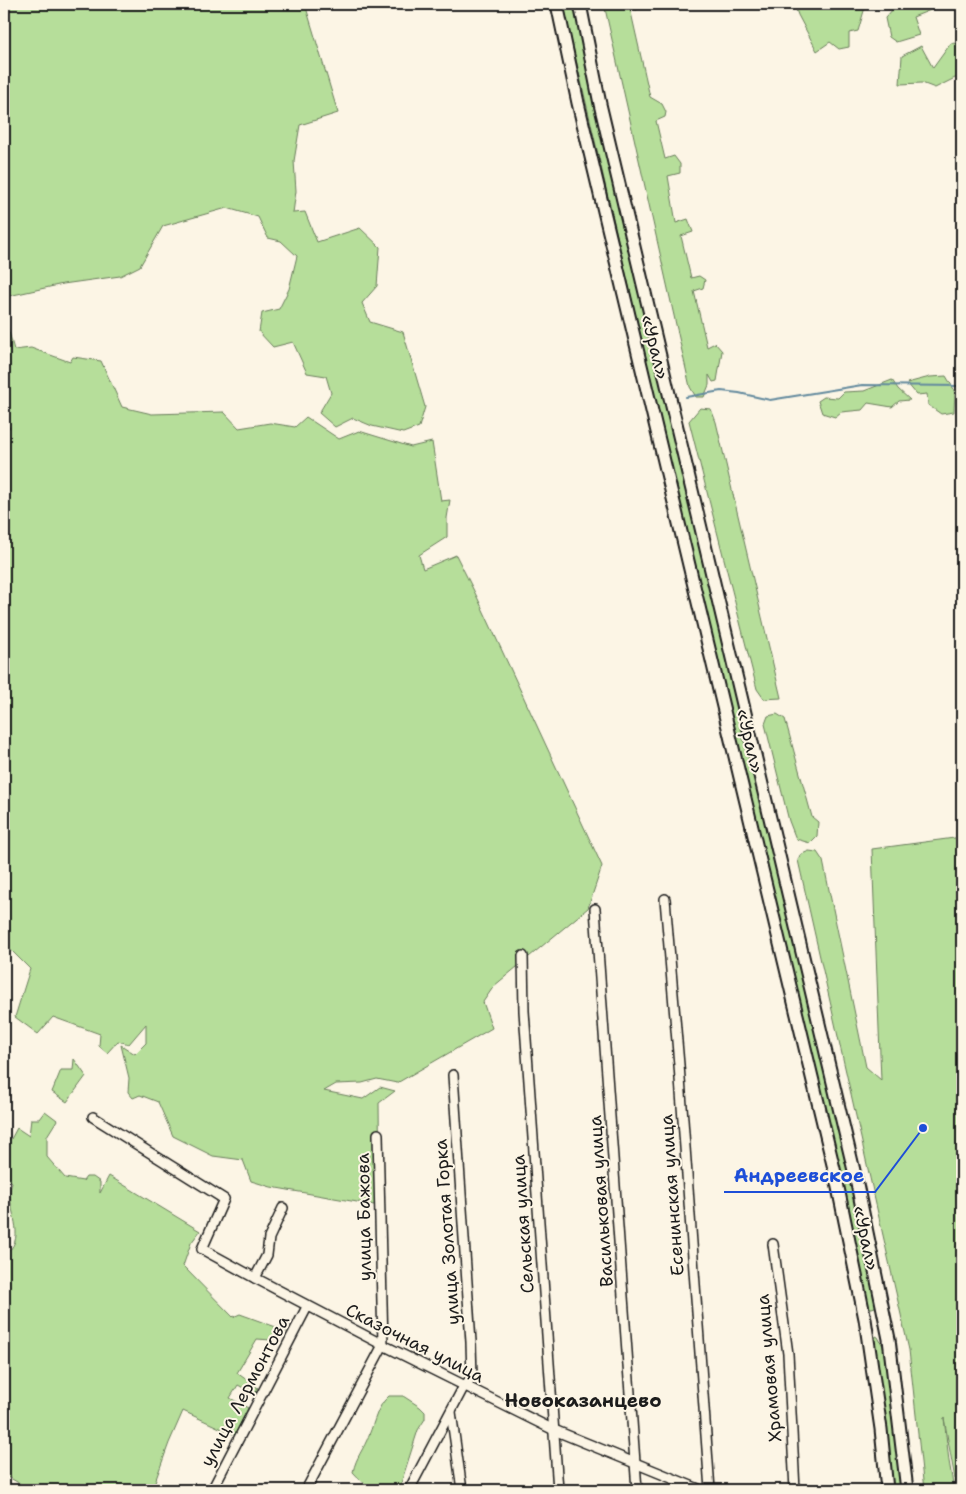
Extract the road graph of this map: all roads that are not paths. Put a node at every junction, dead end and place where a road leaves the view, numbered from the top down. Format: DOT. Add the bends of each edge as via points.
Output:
graph roads {
  1 [pos="557,4"];
  2 [pos="580,4"];
  3 [pos="665,898"];
  4 [pos="595,909"];
  5 [pos="523,956"];
  6 [pos="453,1075"];
  7 [pos="93,1117"];
  8 [pos="378,1134"];
  9 [pos="283,1208"];
  10 [pos="773,1244"];
  11 [pos="255,1278"];
  12 [pos="308,1306"];
  13 [pos="865,1319"];
  14 [pos="383,1345"];
  15 [pos="894,1382"];
  16 [pos="464,1386"];
  17 [pos="451,1412"];
  18 [pos="554,1430"];
  19 [pos="635,1463"];
  20 [pos="212,1490"];
  21 [pos="306,1490"];
  22 [pos="409,1490"];
  23 [pos="462,1490"];
  24 [pos="558,1490"];
  25 [pos="637,1490"];
  26 [pos="701,1490"];
  27 [pos="710,1490"];
  28 [pos="795,1490"];
  29 [pos="887,1490"];
  30 [pos="907,1490"];
  1 -- 13 [label="main road, «Урал»" via="833,1164"];
  2 -- 15 [label="main road, «Урал»" via="600,104 853,1169 885,1321"];
  3 -- 27 [label="street, Есенинская улица"];
  4 -- 19 [label="street, Васильковая улица"];
  5 -- 18 [label="street, Сельская улица" via="524,1011"];
  6 -- 16 [label="street, улица Золотая Горка" via="471,1342 472,1378"];
  7 -- 11 [label="street, Сказочная улица" via="224,1199 202,1250"];
  8 -- 14 [label="street, улица Бажова"];
  9 -- 11 [label="street" via="269,1238 267,1255"];
  10 -- 28 [label="street, Храмовая улица" via="788,1354"];
  11 -- 12 [label="street, Сказочная улица"];
  12 -- 14 [label="street, Сказочная улица"];
  12 -- 20 [label="street, улица Лермонтова"];
  13 -- 15 [label="main road" via="868,1311 878,1314 888,1372"];
  13 -- 29 [label="main road, «Урал»"];
  14 -- 16 [label="street, Сказочная улица"];
  14 -- 21 [label="street, улица Бажова"];
  15 -- 30 [label="main road, «Урал»"];
  16 -- 17 [label="street, улица Золотая Горка"];
  16 -- 18 [label="street, Сказочная улица"];
  17 -- 22 [label="street, улица Золотая Горка"];
  17 -- 23 [label="street"];
  18 -- 19 [label="street, Сказочная улица"];
  18 -- 24 [label="street, Сельская улица"];
  19 -- 25 [label="street, Васильковая улица"];
  19 -- 26 [label="street, Сказочная улица"];
}
